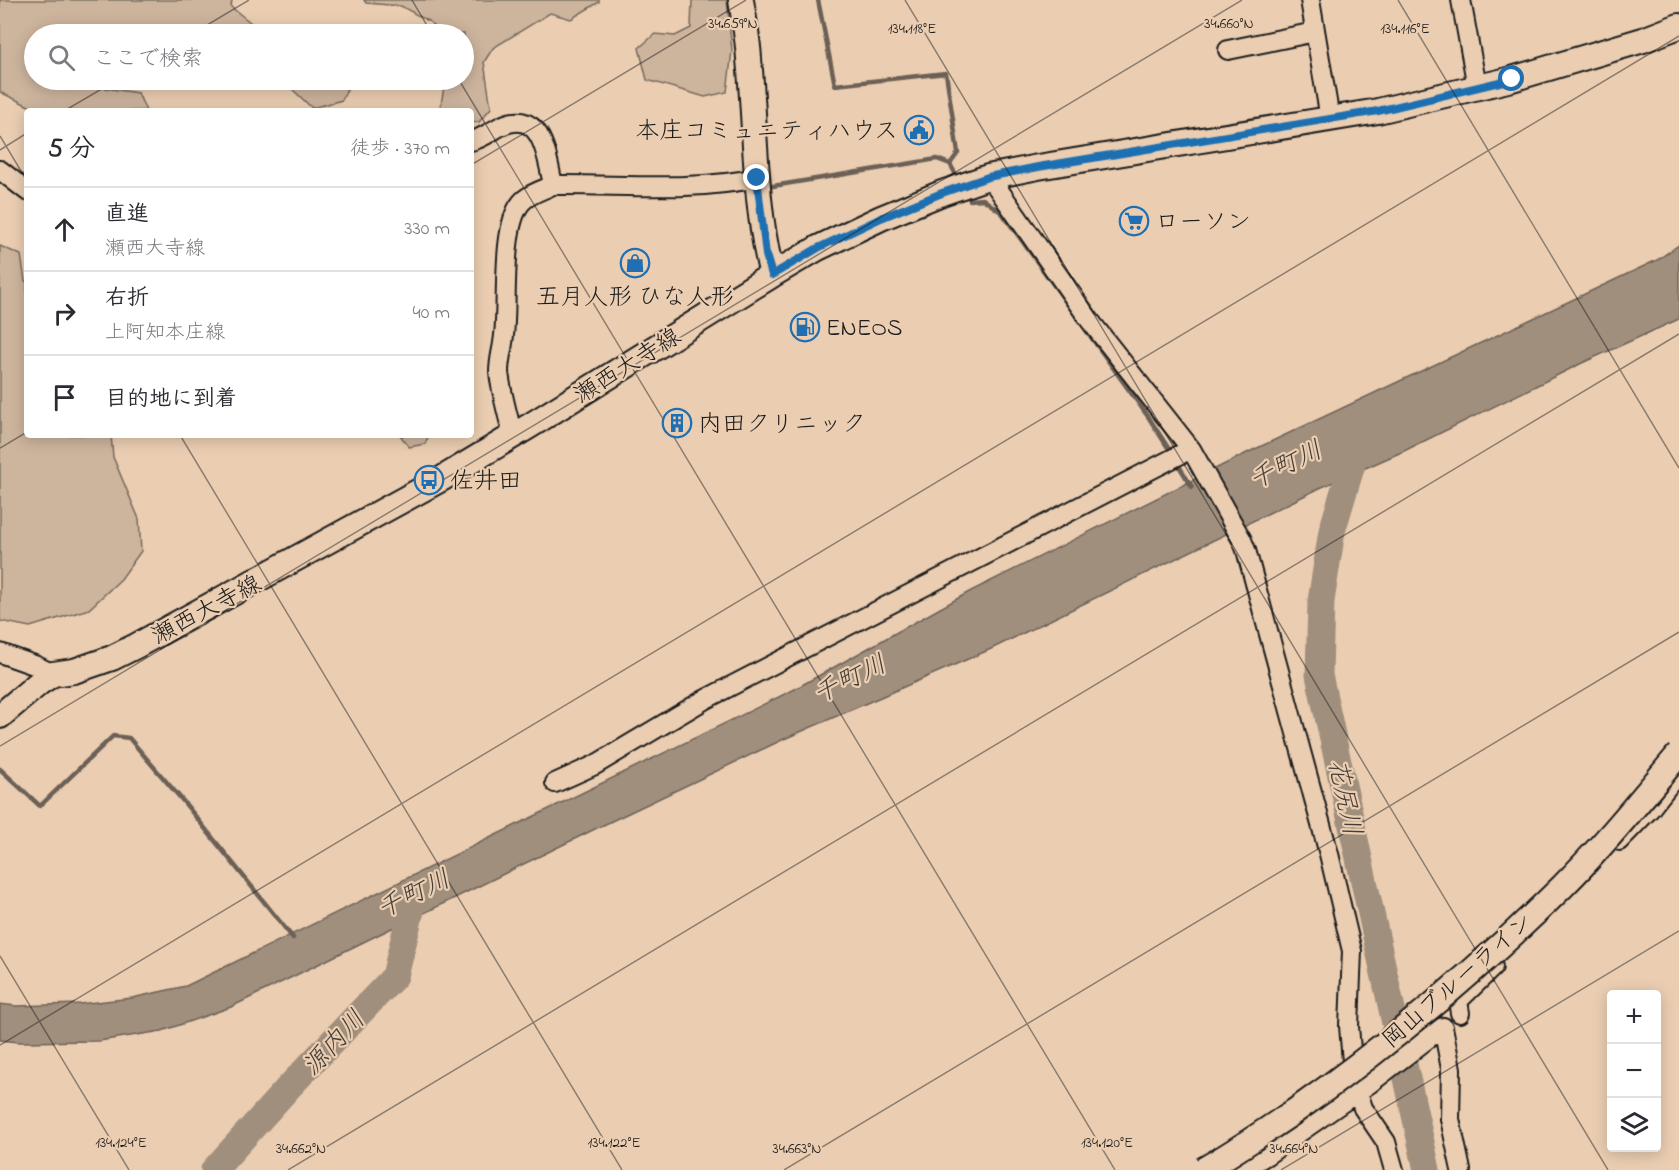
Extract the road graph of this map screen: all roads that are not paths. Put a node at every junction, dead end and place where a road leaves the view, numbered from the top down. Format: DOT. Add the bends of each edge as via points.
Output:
graph roads {
  1 [pos="741,0"];
  2 [pos="1310,0"];
  3 [pos="1461,0"];
  4 [pos="1679,26"];
  5 [pos="1315,32"];
  6 [pos="1228,50"];
  7 [pos="1477,87"];
  8 [pos="1330,119"];
  9 [pos="474,140"];
  10 [pos="0,170"];
  11 [pos="983,179"];
  12 [pos="553,185"];
  13 [pos="758,185"];
  14 [pos="24,189"];
  15 [pos="772,275"];
  16 [pos="513,436"];
  17 [pos="1191,449"];
  18 [pos="0,653"];
  19 [pos="53,674"];
  20 [pos="0,716"];
  21 [pos="1679,754"];
  22 [pos="1679,772"];
  23 [pos="555,783"];
  24 [pos="1460,1013"];
  25 [pos="1363,1088"];
  26 [pos="1203,1170"];
  27 [pos="1242,1170"];
  28 [pos="1394,1170"];
  29 [pos="1461,1170"];
  1 -- 13 [label="main road"];
  2 -- 5 [label="street"];
  3 -- 7 [label="street"];
  4 -- 7 [label="main road, 瀬西大寺線"];
  5 -- 6 [label="street"];
  5 -- 8 [label="street"];
  7 -- 8 [label="main road, 瀬西大寺線"];
  8 -- 11 [label="main road, 瀬西大寺線"];
  9 -- 12 [label="street" via="512,122 529,124 537,131 546,151"];
  10 -- 14 [label="street"];
  11 -- 15 [label="main road, 瀬西大寺線" via="881,218"];
  11 -- 17 [label="street" via="996,186 1091,322"];
  12 -- 13 [label="street"];
  12 -- 16 [label="street" via="522,201 510,232 499,374"];
  13 -- 15 [label="main road"];
  15 -- 16 [label="main road, 瀬西大寺線"];
  16 -- 19 [label="main road, 瀬西大寺線" via="136,646 84,667"];
  17 -- 23 [label="street" via="704,700 595,765"];
  17 -- 25 [label="street" via="1242,540 1329,854 1352,951 1349,1026 1352,1062"];
  18 -- 19 [label="street"];
  19 -- 20 [label="main road, 瀬西大寺線"];
  21 -- 26 [label="main road, 岡山ブルーライン, bridge" via="1563,886 1454,988 1343,1077"];
  22 -- 24 [label="street" via="1650,809 1458,1001"];
  25 -- 27 [label="street"];
  25 -- 28 [label="street" via="1364,1108 1386,1142"];
  25 -- 29 [label="street" via="1443,1027 1451,1069 1450,1119"];
}
